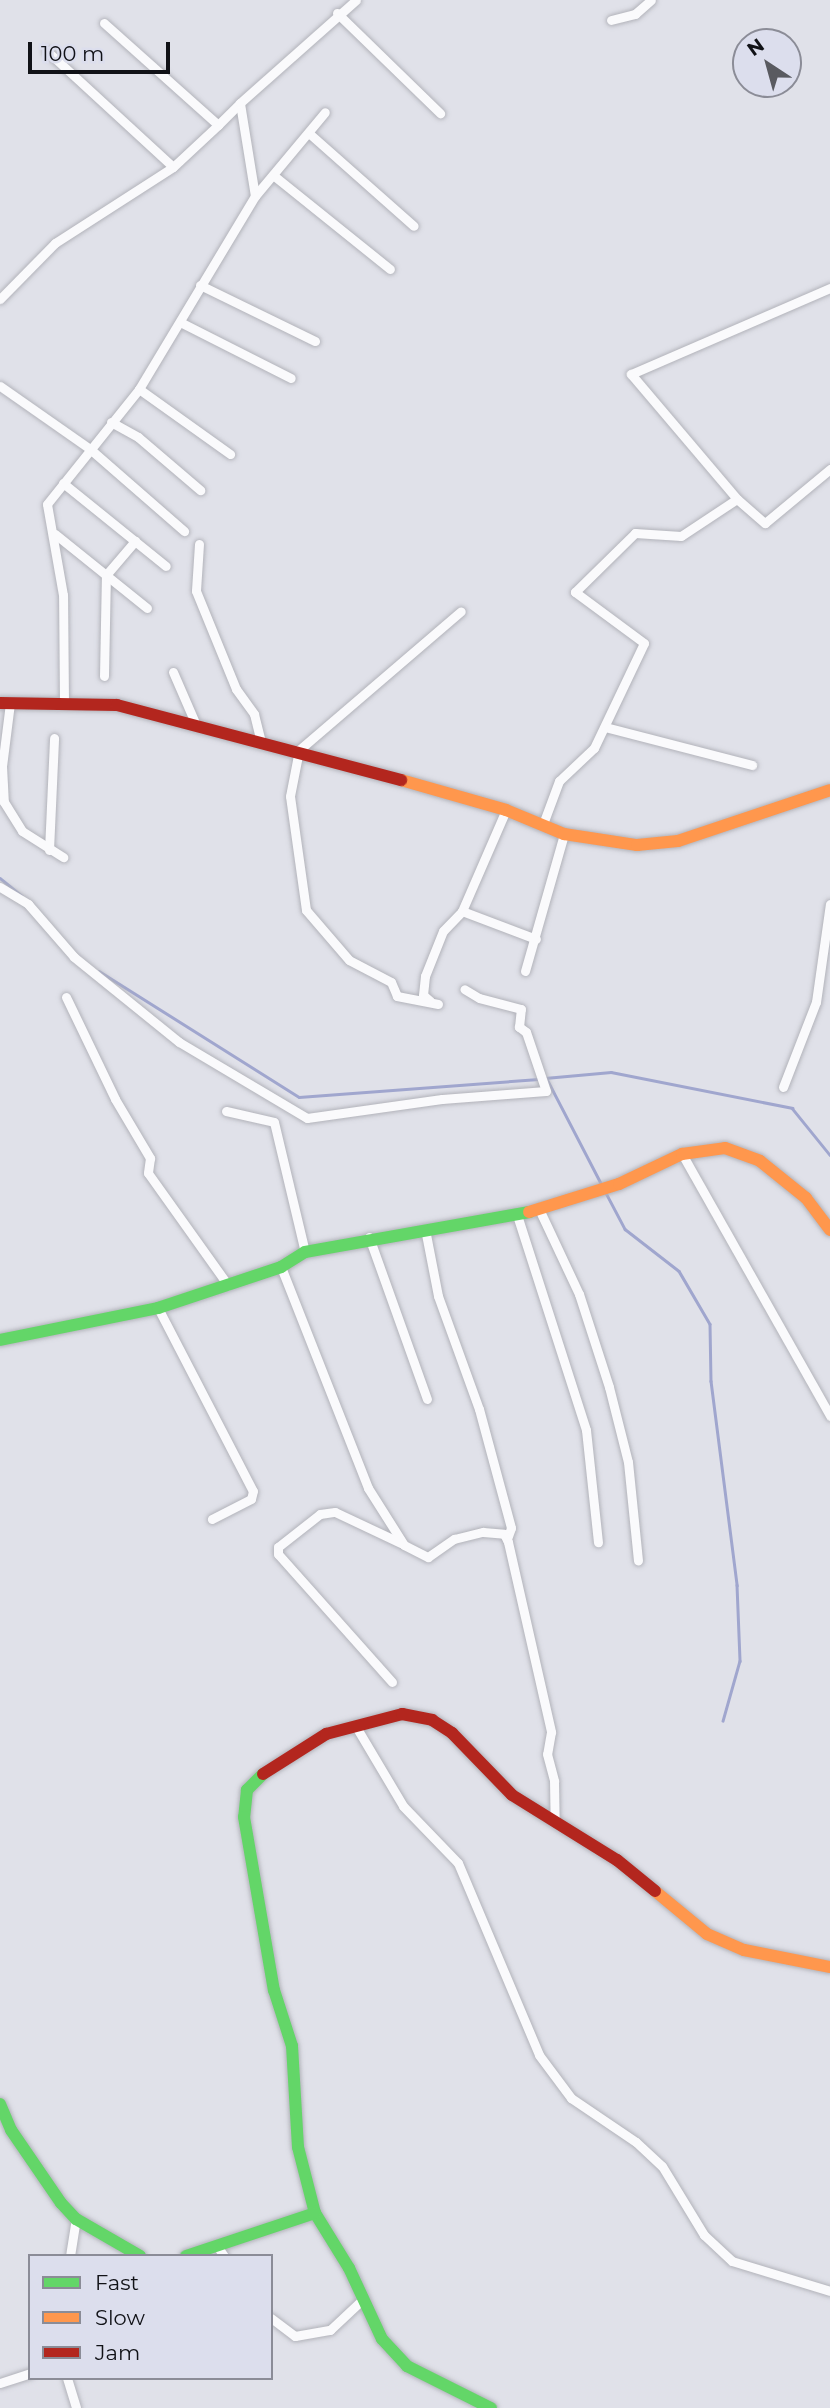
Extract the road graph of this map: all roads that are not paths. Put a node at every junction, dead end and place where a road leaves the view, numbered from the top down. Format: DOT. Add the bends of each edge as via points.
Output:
graph roads {
  1 [pos="356,0"];
  2 [pos="650,0"];
  3 [pos="337,13"];
  4 [pos="611,20"];
  5 [pos="104,23"];
  6 [pos="47,51"];
  7 [pos="240,103"];
  8 [pos="325,112"];
  9 [pos="440,113"];
  10 [pos="218,125"];
  11 [pos="311,135"];
  12 [pos="173,167"];
  13 [pos="273,175"];
  14 [pos="255,196"];
  15 [pos="414,226"];
  16 [pos="390,269"];
  17 [pos="200,285"];
  18 [pos="830,288"];
  19 [pos="0,299"];
  20 [pos="180,323"];
  21 [pos="315,341"];
  22 [pos="291,378"];
  23 [pos="0,386"];
  24 [pos="139,389"];
  25 [pos="111,422"];
  26 [pos="90,449"];
  27 [pos="230,454"];
  28 [pos="830,468"];
  29 [pos="64,483"];
  30 [pos="200,490"];
  31 [pos="737,499"];
  32 [pos="184,531"];
  33 [pos="55,534"];
  34 [pos="135,541"];
  35 [pos="198,544"];
  36 [pos="166,566"];
  37 [pos="106,575"];
  38 [pos="147,608"];
  39 [pos="461,611"];
  40 [pos="173,672"];
  41 [pos="104,676"];
  42 [pos="64,702"];
  43 [pos="5,703"];
  44 [pos="197,727"];
  45 [pos="605,727"];
  46 [pos="54,738"];
  47 [pos="261,742"];
  48 [pos="299,751"];
  49 [pos="752,765"];
  50 [pos="830,790"];
  51 [pos="506,810"];
  52 [pos="543,824"];
  53 [pos="564,834"];
  54 [pos="49,850"];
  55 [pos="63,857"];
  56 [pos="0,887"];
  57 [pos="830,904"];
  58 [pos="462,911"];
  59 [pos="536,939"];
  60 [pos="525,971"];
  61 [pos="464,989"];
  62 [pos="66,997"];
  63 [pos="783,1087"];
  64 [pos="226,1111"];
  65 [pos="682,1154"];
  66 [pos="539,1209"];
  67 [pos="517,1215"];
  68 [pos="425,1229"];
  69 [pos="830,1230"];
  70 [pos="369,1237"];
  71 [pos="305,1252"];
  72 [pos="281,1267"];
  73 [pos="228,1285"];
  74 [pos="158,1308"];
  75 [pos="0,1340"];
  76 [pos="427,1399"];
  77 [pos="830,1416"];
  78 [pos="212,1519"];
  79 [pos="507,1539"];
  80 [pos="598,1542"];
  81 [pos="404,1545"];
  82 [pos="638,1560"];
  83 [pos="392,1682"];
  84 [pos="355,1725"];
  85 [pos="555,1820"];
  86 [pos="830,1967"];
  87 [pos="0,2104"];
  88 [pos="315,2213"];
  89 [pos="76,2219"];
  90 [pos="221,2251"];
  91 [pos="70,2254"];
  92 [pos="135,2254"];
  93 [pos="200,2254"];
  94 [pos="830,2291"];
  95 [pos="363,2299"];
  96 [pos="273,2320"];
  97 [pos="28,2374"];
  98 [pos="68,2380"];
  99 [pos="0,2383"];
  100 [pos="76,2408"];
  101 [pos="491,2408"];
  1 -- 3 [label="street"];
  2 -- 4 [label="street" via="635,14"];
  3 -- 7 [label="street"];
  3 -- 9 [label="street"];
  5 -- 10 [label="street"];
  6 -- 12 [label="street"];
  7 -- 10 [label="street"];
  7 -- 14 [label="street"];
  8 -- 11 [label="street"];
  10 -- 12 [label="street"];
  11 -- 13 [label="street"];
  11 -- 15 [label="street"];
  12 -- 19 [label="street" via="55,243"];
  13 -- 14 [label="street"];
  13 -- 16 [label="street"];
  14 -- 17 [label="street"];
  17 -- 20 [label="street"];
  17 -- 21 [label="street"];
  18 -- 31 [label="street" via="631,374"];
  20 -- 22 [label="street"];
  20 -- 24 [label="street"];
  23 -- 26 [label="street"];
  24 -- 25 [label="street"];
  24 -- 27 [label="street"];
  25 -- 26 [label="street"];
  25 -- 30 [label="street" via="138,437"];
  26 -- 29 [label="street"];
  26 -- 32 [label="street"];
  28 -- 31 [label="street" via="765,523"];
  29 -- 33 [label="street" via="46,509"];
  29 -- 34 [label="street"];
  31 -- 45 [label="street" via="681,536 635,533 575,593 645,643"];
  33 -- 37 [label="street"];
  33 -- 42 [label="street" via="63,595"];
  34 -- 36 [label="street"];
  34 -- 37 [label="street"];
  35 -- 47 [label="street" via="196,592 236,689 254,714"];
  37 -- 38 [label="street"];
  37 -- 41 [label="street"];
  39 -- 48 [label="street"];
  40 -- 44 [label="street"];
  42 -- 43 [label="street"];
  42 -- 44 [label="street" via="117,705"];
  43 -- 54 [label="street" via="4,802 22,831"];
  44 -- 47 [label="street"];
  45 -- 49 [label="street"];
  45 -- 52 [label="street" via="594,748 559,780"];
  46 -- 54 [label="street"];
  47 -- 48 [label="street"];
  48 -- 51 [label="street"];
  48 -- 58 [label="street" via="290,796 306,910 349,960 391,982 397,996 435,1004 422,995 425,975 443,931"];
  50 -- 53 [label="street" via="678,841 637,845"];
  51 -- 52 [label="street"];
  51 -- 58 [label="street"];
  52 -- 53 [label="street"];
  53 -- 59 [label="street"];
  54 -- 55 [label="street"];
  56 -- 61 [label="street" via="28,904 74,957 179,1042 307,1118 442,1099 546,1091 526,1032 519,1027 521,1009 479,998"];
  57 -- 63 [label="street" via="816,1002"];
  58 -- 59 [label="street"];
  59 -- 60 [label="street"];
  62 -- 73 [label="street" via="149,1158 148,1173"];
  64 -- 71 [label="street" via="274,1122"];
  65 -- 66 [label="street"];
  65 -- 69 [label="street" via="725,1148 760,1161 806,1198"];
  65 -- 77 [label="street"];
  66 -- 67 [label="street"];
  66 -- 82 [label="street" via="579,1294 609,1387 628,1462"];
  67 -- 68 [label="street"];
  67 -- 80 [label="street" via="586,1430"];
  68 -- 70 [label="street"];
  68 -- 79 [label="street" via="438,1296 479,1409 511,1528"];
  70 -- 71 [label="street"];
  70 -- 76 [label="street"];
  71 -- 72 [label="street"];
  72 -- 73 [label="street"];
  72 -- 81 [label="street" via="368,1488"];
  73 -- 74 [label="street"];
  74 -- 75 [label="street"];
  74 -- 78 [label="street" via="253,1491 251,1499"];
  79 -- 81 [label="street" via="504,1534 483,1532 454,1539 428,1557"];
  79 -- 85 [label="street" via="551,1732 547,1754 555,1790"];
  81 -- 83 [label="street" via="335,1512 320,1514 278,1547 278,1554"];
  84 -- 85 [label="street" via="402,1714 432,1720 452,1732 512,1795"];
  84 -- 88 [label="street" via="300,1746 269,1768 247,1790 244,1817 275,1990 292,2046 300,2158"];
  84 -- 94 [label="street" via="403,1806 458,1863 539,2055 571,2098 636,2142 662,2166 704,2235 732,2261"];
  85 -- 86 [label="street" via="617,1860 719,1942"];
  87 -- 89 [label="street" via="11,2130"];
  88 -- 90 [label="street"];
  88 -- 95 [label="street"];
  89 -- 91 [label="street"];
  89 -- 92 [label="street"];
  90 -- 93 [label="street"];
  95 -- 96 [label="street" via="330,2330 295,2336"];
  95 -- 101 [label="street" via="382,2339 407,2367"];
  97 -- 99 [label="street"];
  98 -- 100 [label="street"];
}
